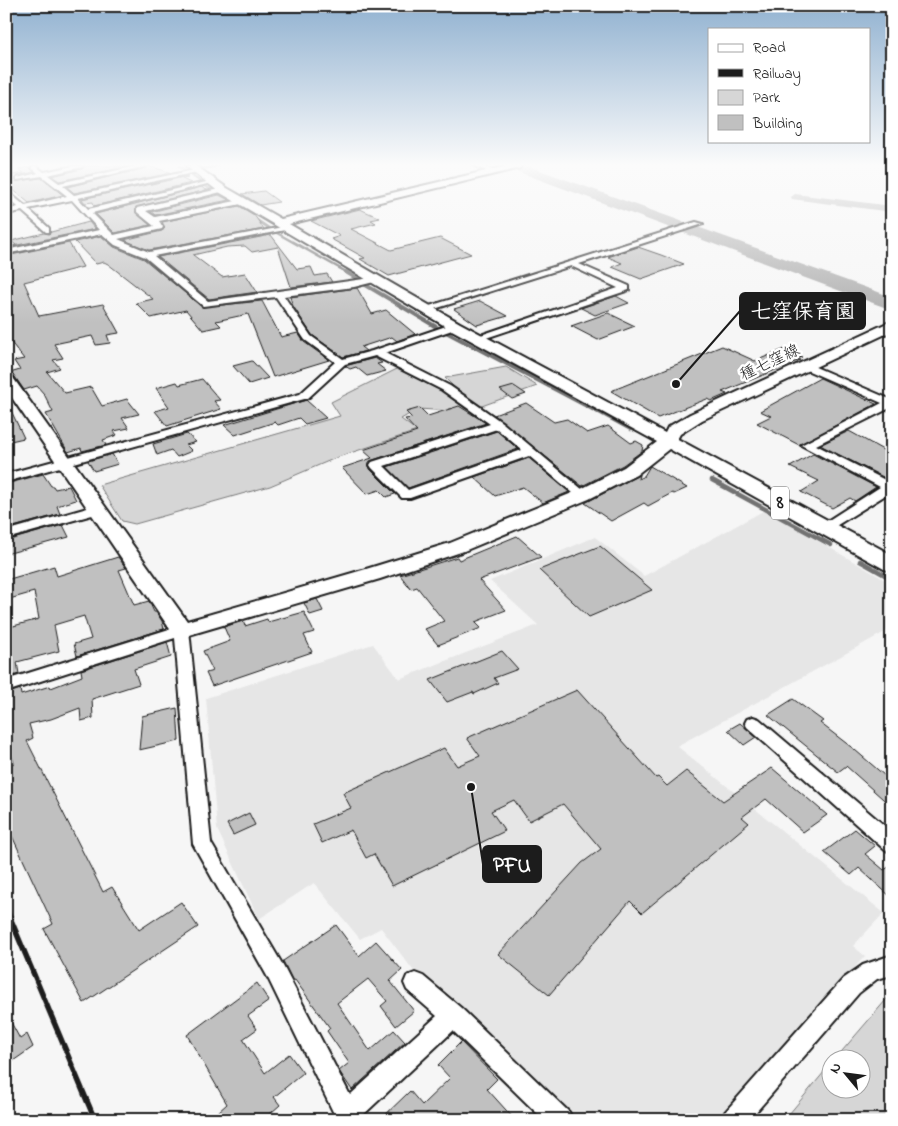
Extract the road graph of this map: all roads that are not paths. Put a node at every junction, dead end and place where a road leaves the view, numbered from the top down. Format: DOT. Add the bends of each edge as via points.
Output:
graph roads {
  1 [pos="35,219"];
  2 [pos="93,219"];
  3 [pos="161,219"];
  4 [pos="271,219"];
  5 [pos="308,219"];
  6 [pos="154,220"];
  7 [pos="699,224"];
  8 [pos="282,225"];
  9 [pos="46,230"];
  10 [pos="104,232"];
  11 [pos="112,238"];
  12 [pos="6,252"];
  13 [pos="148,255"];
  14 [pos="573,264"];
  15 [pos="375,279"];
  16 [pos="278,294"];
  17 [pos="425,309"];
  18 [pos="454,326"];
  19 [pos="892,326"];
  20 [pos="477,338"];
  21 [pos="376,353"];
  22 [pos="341,362"];
  23 [pos="806,366"];
  24 [pos="6,378"];
  25 [pos="891,404"];
  26 [pos="499,425"];
  27 [pos="668,440"];
  28 [pos="531,451"];
  29 [pos="65,462"];
  30 [pos="6,478"];
  31 [pos="890,486"];
  32 [pos="583,495"];
  33 [pos="98,509"];
  34 [pos="826,528"];
  35 [pos="6,535"];
  36 [pos="892,564"];
  37 [pos="182,630"];
  38 [pos="6,686"];
  39 [pos="752,723"];
  40 [pos="892,844"];
  41 [pos="892,965"];
  42 [pos="415,983"];
  43 [pos="453,1016"];
  44 [pos="349,1117"];
  45 [pos="560,1120"];
  46 [pos="733,1120"];
  1 -- 9 [label="street"];
  2 -- 10 [label="street"];
  3 -- 6 [label="street"];
  4 -- 8 [label="street"];
  5 -- 8 [label="street"];
  6 -- 11 [label="street" via="160,227"];
  7 -- 14 [label="street"];
  8 -- 13 [label="street"];
  8 -- 15 [label="street"];
  10 -- 11 [label="street"];
  10 -- 12 [label="street"];
  11 -- 13 [label="street"];
  13 -- 16 [label="street" via="206,304"];
  14 -- 17 [label="street"];
  14 -- 20 [label="street" via="626,288"];
  15 -- 16 [label="street"];
  15 -- 17 [label="street"];
  16 -- 22 [label="street" via="308,338"];
  17 -- 18 [label="street"];
  18 -- 20 [label="street"];
  18 -- 21 [label="street"];
  19 -- 23 [label="street, 種七窪線"];
  20 -- 27 [label="street"];
  21 -- 22 [label="street"];
  21 -- 26 [label="street" via="446,388"];
  22 -- 29 [label="street" via="304,396"];
  23 -- 25 [label="street"];
  23 -- 27 [label="street, 種七窪線" via="696,417 674,431"];
  24 -- 29 [label="street"];
  25 -- 31 [label="street" via="807,446"];
  26 -- 28 [label="street"];
  26 -- 28 [label="street" via="376,465 406,495"];
  27 -- 32 [label="street, 種七窪線" via="630,471"];
  27 -- 34 [label="main road, 8"];
  28 -- 32 [label="street"];
  29 -- 30 [label="street"];
  29 -- 33 [label="street"];
  31 -- 34 [label="street"];
  32 -- 37 [label="street, 種七窪線" via="457,547"];
  33 -- 35 [label="street"];
  33 -- 37 [label="street"];
  34 -- 36 [label="main road, 8"];
  37 -- 38 [label="street"];
  37 -- 44 [label="street" via="202,844 274,969"];
  39 -- 40 [label="street"];
  41 -- 46 [label="street" via="865,973 851,986"];
  42 -- 43 [label="street"];
  43 -- 44 [label="street"];
  43 -- 45 [label="street"];
}
